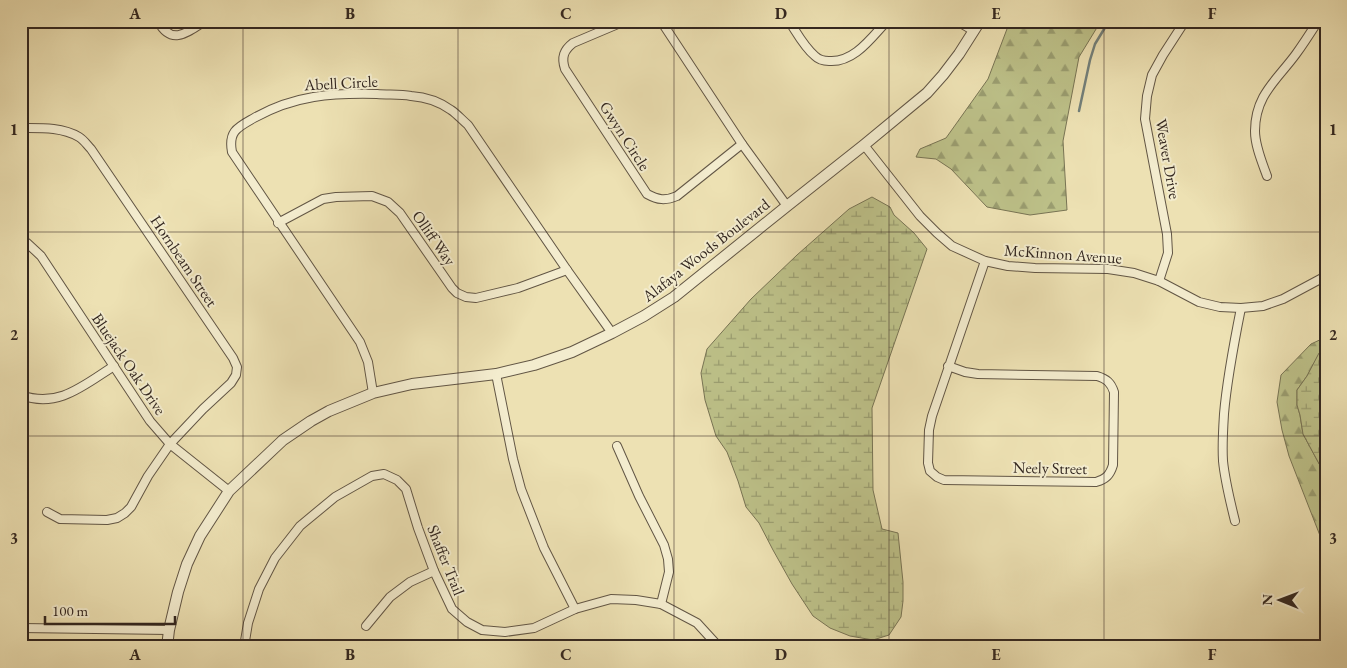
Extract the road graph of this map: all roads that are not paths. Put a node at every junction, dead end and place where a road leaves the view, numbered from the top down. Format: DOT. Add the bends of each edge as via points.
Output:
graph roads {
  1 [pos="158,21"];
  2 [pos="205,21"];
  3 [pos="626,21"];
  4 [pos="661,21"];
  5 [pos="789,21"];
  6 [pos="887,21"];
  7 [pos="957,21"];
  8 [pos="980,21"];
  9 [pos="1185,21"];
  10 [pos="1318,21"];
  11 [pos="974,32"];
  12 [pos="21,128"];
  13 [pos="742,144"];
  14 [pos="864,145"];
  15 [pos="1267,176"];
  16 [pos="787,206"];
  17 [pos="278,222"];
  18 [pos="21,240"];
  19 [pos="985,261"];
  20 [pos="567,270"];
  21 [pos="1326,276"];
  22 [pos="1160,281"];
  23 [pos="1241,308"];
  24 [pos="612,333"];
  25 [pos="114,366"];
  26 [pos="948,366"];
  27 [pos="496,374"];
  28 [pos="373,393"];
  29 [pos="21,395"];
  30 [pos="170,444"];
  31 [pos="617,446"];
  32 [pos="229,491"];
  33 [pos="47,512"];
  34 [pos="1235,521"];
  35 [pos="434,571"];
  36 [pos="661,604"];
  37 [pos="575,609"];
  38 [pos="366,626"];
  39 [pos="21,628"];
  40 [pos="168,630"];
  41 [pos="166,647"];
  42 [pos="244,647"];
  43 [pos="719,647"];
  1 -- 2 [label="street" via="170,35 186,34"];
  3 -- 13 [label="street, Gwyn Circle" via="573,42 564,54 563,62 647,194 663,200 677,196"];
  4 -- 13 [label="street"];
  5 -- 6 [label="street" via="808,49 825,61 845,59 855,54"];
  7 -- 11 [label="street"];
  8 -- 11 [label="street, Alafaya Woods Boulevard"];
  9 -- 22 [label="street, Weaver Drive" via="1152,75 1147,96 1146,119 1168,234 1168,253"];
  10 -- 15 [label="street" via="1260,100 1254,132"];
  11 -- 14 [label="street, Alafaya Woods Boulevard" via="927,93"];
  12 -- 30 [label="street, Hornbeam Street" via="64,131 81,138 91,148 233,358 237,367 231,383"];
  13 -- 16 [label="street"];
  14 -- 16 [label="street, Alafaya Woods Boulevard"];
  14 -- 19 [label="street, McKinnon Avenue" via="920,216 952,246"];
  16 -- 24 [label="street, Alafaya Woods Boulevard" via="674,297"];
  17 -- 20 [label="street, Olliff Way" via="323,199 372,196 388,202 400,213 456,293 466,297 476,298 518,288"];
  17 -- 20 [label="street, Abell Circle" via="232,152 232,134 239,126 271,108 300,98 363,94 412,96 451,110 468,125"];
  17 -- 28 [label="street, Abell Circle" via="360,342 368,362"];
  18 -- 25 [label="street, Bluejack Oak Drive" via="41,256"];
  19 -- 22 [label="street, McKinnon Avenue" via="1034,268 1108,269"];
  19 -- 26 [label="street, Neely Street"];
  20 -- 24 [label="street, Abell Circle"];
  21 -- 23 [label="street, McKinnon Avenue" via="1283,299 1263,306"];
  22 -- 23 [label="street, McKinnon Avenue" via="1199,302"];
  23 -- 34 [label="street" via="1226,390 1223,429 1226,486"];
  24 -- 27 [label="street, Alafaya Woods Boulevard" via="572,352"];
  25 -- 29 [label="street" via="56,399 40,400"];
  25 -- 30 [label="street, Bluejack Oak Drive" via="150,421"];
  26 -- 26 [label="street, Neely Street" via="929,430 928,463 930,471 937,477 944,480 1096,482 1110,474 1113,465 1114,392 1105,378 978,374"];
  27 -- 28 [label="street, Alafaya Woods Boulevard" via="412,384"];
  27 -- 37 [label="street" via="521,488 544,548"];
  28 -- 32 [label="street, Alafaya Woods Boulevard" via="329,411 283,440"];
  30 -- 32 [label="street, Bluejack Oak Drive"];
  30 -- 33 [label="street, Hornbeam Street" via="131,507 117,518 60,519"];
  31 -- 36 [label="street" via="668,559 669,572"];
  32 -- 40 [label="street, Alafaya Woods Boulevard" via="200,536 187,564"];
  35 -- 37 [label="street, Shaffer Trail" via="452,609 482,630 505,632 534,628"];
  35 -- 38 [label="street" via="390,596"];
  35 -- 42 [label="street, Shaffer Trail" via="406,489 384,474 372,476 335,497 300,526 275,558 259,589"];
  36 -- 37 [label="street, Shaffer Trail" via="611,599"];
  36 -- 43 [label="street, Shaffer Trail" via="697,623"];
  39 -- 40 [label="street"];
  40 -- 41 [label="street, Alafaya Woods Boulevard"];
}
